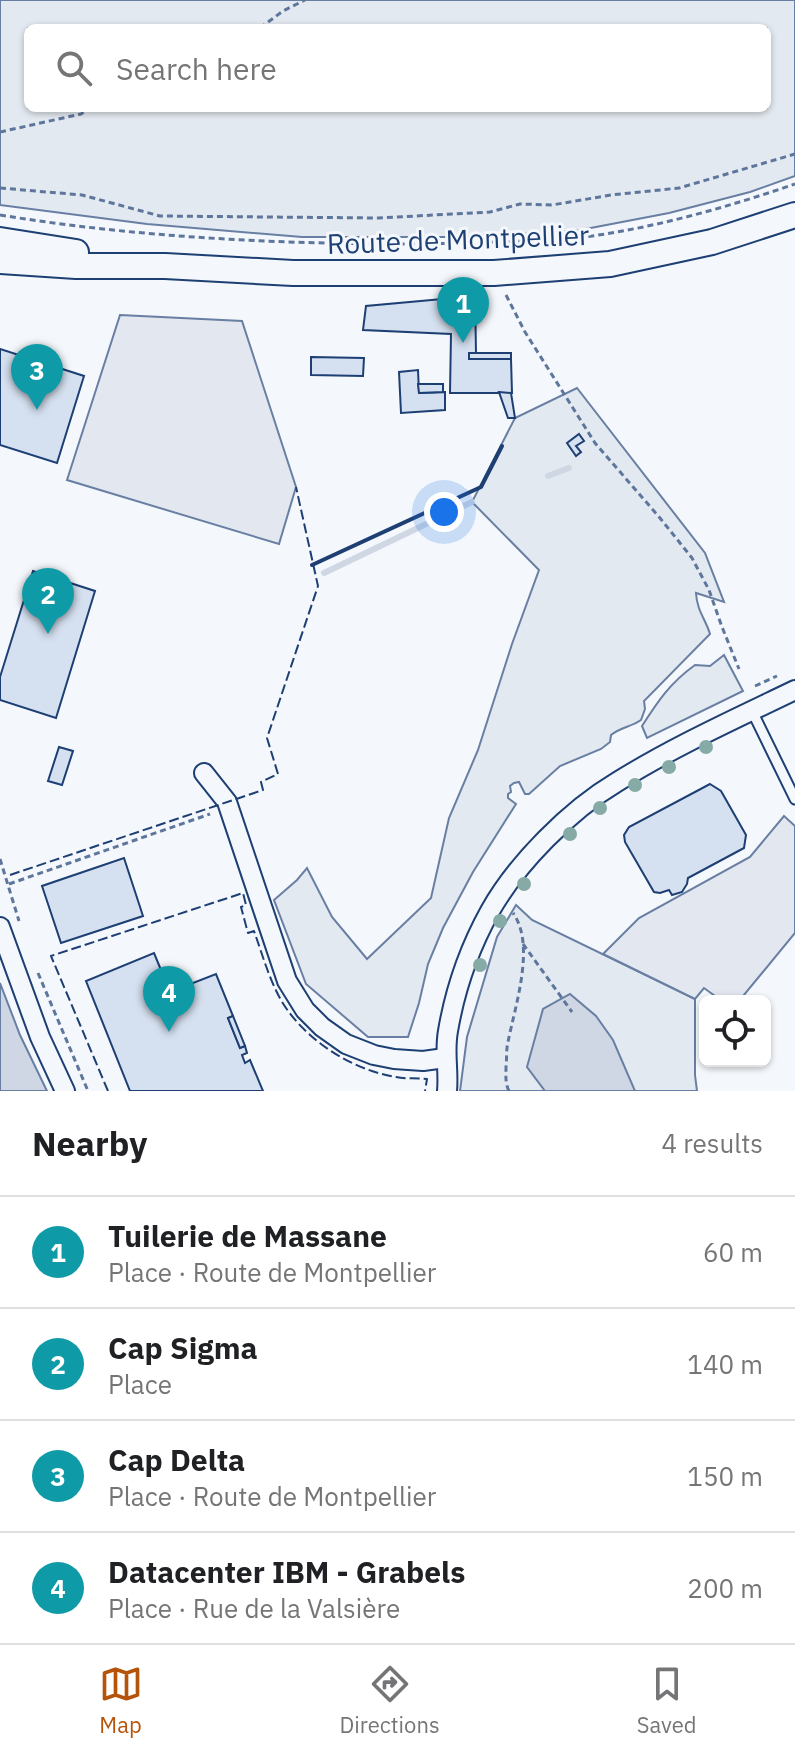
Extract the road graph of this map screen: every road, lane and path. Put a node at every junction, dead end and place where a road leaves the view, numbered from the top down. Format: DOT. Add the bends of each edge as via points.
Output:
graph roads {
  1 [pos="305,0"];
  2 [pos="265,24"];
  3 [pos="84,112"];
  4 [pos="0,132"];
  5 [pos="795,154"];
  6 [pos="795,184"];
  7 [pos="0,188"];
  8 [pos="0,215"];
  9 [pos="795,215"];
  10 [pos="0,240"];
  11 [pos="0,261"];
  12 [pos="165,266"];
  13 [pos="494,273"];
  14 [pos="739,669"];
  15 [pos="795,690"];
  16 [pos="752,711"];
  17 [pos="204,773"];
  18 [pos="795,799"];
  19 [pos="229,808"];
  20 [pos="0,859"];
  21 [pos="8,885"];
  22 [pos="513,913"];
  23 [pos="21,925"];
  24 [pos="0,927"];
  25 [pos="523,944"];
  26 [pos="37,968"];
  27 [pos="572,1012"];
  28 [pos="445,1058"];
  29 [pos="65,1091"];
  30 [pos="88,1091"];
  31 [pos="447,1091"];
  32 [pos="509,1091"];
  1 -- 2 [label="path"];
  3 -- 4 [label="path"];
  5 -- 7 [label="path" via="679,188 552,205 520,204 490,212 378,218 160,216 82,195"];
  6 -- 8 [label="path" via="671,220 590,236 457,245 214,240"];
  9 -- 13 [label="main road, Route de Montpellier" via="712,242 610,264"];
  10 -- 12 [label="main road, Route de Montpellier"];
  11 -- 12 [label="main road, Route de Montpellier"];
  12 -- 13 [label="main road, Route de Montpellier" via="293,273"];
  13 -- 14 [label="path" via="595,443 692,558"];
  15 -- 16 [label="street"];
  16 -- 18 [label="lane"];
  16 -- 28 [label="street" via="615,783 551,834 490,911 467,962"];
  17 -- 19 [label="street"];
  19 -- 21 [label="path"];
  19 -- 28 [label="street" via="287,981 305,1010 346,1044 374,1055"];
  20 -- 21 [label="path"];
  21 -- 23 [label="path"];
  22 -- 25 [label="path"];
  24 -- 29 [label="street"];
  25 -- 27 [label="path"];
  25 -- 32 [label="path" via="521,987 507,1045"];
  26 -- 30 [label="path"];
  28 -- 31 [label="street"];
}
